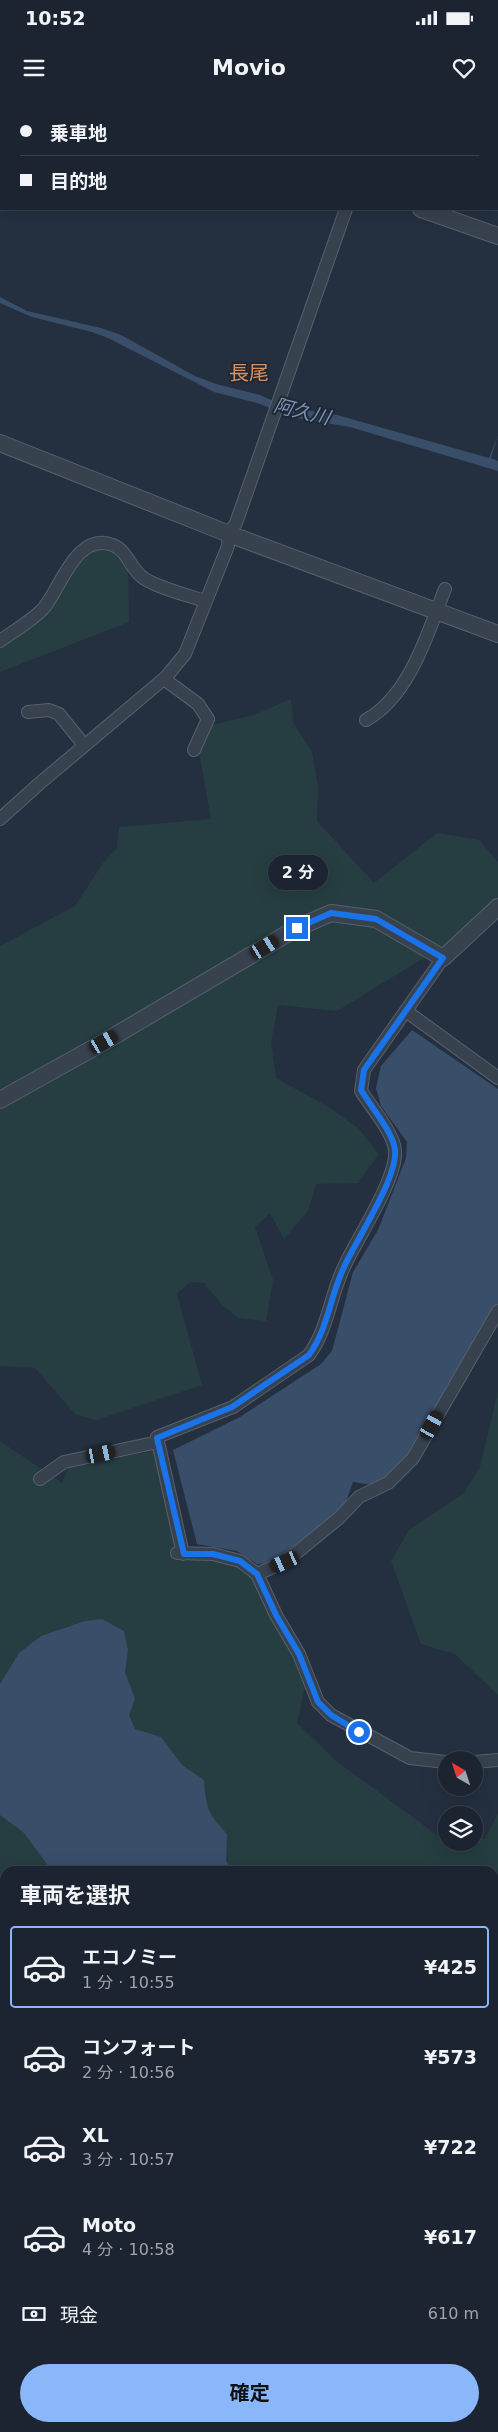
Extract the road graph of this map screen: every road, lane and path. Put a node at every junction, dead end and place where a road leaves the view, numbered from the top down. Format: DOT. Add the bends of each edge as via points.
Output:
graph roads {
  1 [pos="346,210"];
  2 [pos="424,210"];
  3 [pos="498,236"];
  4 [pos="0,443"];
  5 [pos="229,534"];
  6 [pos="445,589"];
  7 [pos="204,601"];
  8 [pos="435,611"];
  9 [pos="498,634"];
  10 [pos="0,641"];
  11 [pos="164,679"];
  12 [pos="28,712"];
  13 [pos="366,720"];
  14 [pos="84,746"];
  15 [pos="194,750"];
  16 [pos="0,819"];
  17 [pos="498,907"];
  18 [pos="443,958"];
  19 [pos="406,1011"];
  20 [pos="498,1078"];
  21 [pos="0,1100"];
  22 [pos="498,1311"];
  23 [pos="158,1442"];
  24 [pos="40,1479"];
  25 [pos="257,1574"];
  26 [pos="498,1760"];
  27 [pos="438,1761"];
  28 [pos="483,1761"];
  1 -- 5 [label="street" via="236,523"];
  2 -- 3 [label="street"];
  4 -- 5 [label="street"];
  5 -- 7 [label="street" via="228,546"];
  5 -- 8 [label="street"];
  6 -- 8 [label="street"];
  7 -- 10 [label="street" via="141,577 115,546 102,543 90,546 76,557 42,609"];
  7 -- 11 [label="street" via="185,654"];
  8 -- 9 [label="street"];
  8 -- 13 [label="street" via="406,680 378,714"];
  11 -- 14 [label="street"];
  11 -- 15 [label="street" via="198,704 208,719"];
  12 -- 14 [label="street" via="49,710 59,714"];
  14 -- 16 [label="street"];
  17 -- 18 [label="street"];
  18 -- 19 [label="street"];
  18 -- 21 [label="street" via="376,919 331,913 297,928"];
  19 -- 20 [label="street"];
  19 -- 23 [label="street" via="364,1070 361,1090 392,1140 395,1151 389,1179 343,1268 317,1344 309,1355 232,1407 157,1438"];
  22 -- 25 [label="street" via="413,1458 388,1483 354,1501 339,1518 285,1562"];
  23 -- 24 [label="street" via="64,1462"];
  23 -- 25 [label="street" via="180,1553 213,1554 240,1561"];
  25 -- 27 [label="street" via="299,1654 318,1702 331,1715 410,1758"];
  26 -- 28 [label="street"];
}
